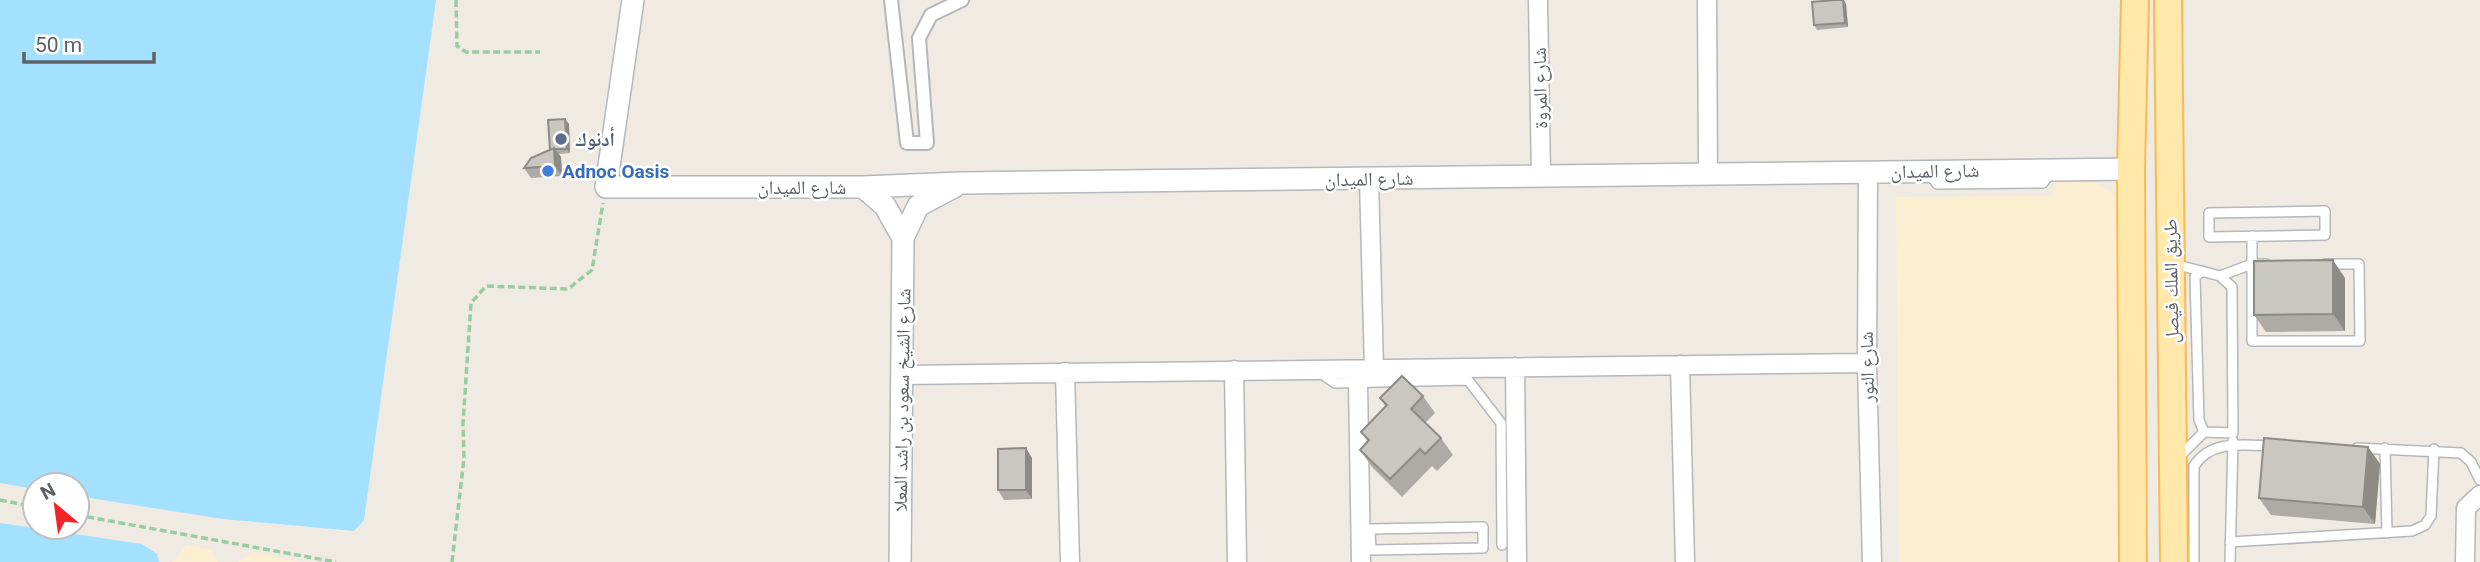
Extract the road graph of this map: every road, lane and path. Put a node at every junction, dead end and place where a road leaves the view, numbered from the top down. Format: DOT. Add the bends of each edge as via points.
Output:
graph roads {
  1 [pos="456,0"];
  2 [pos="633,0"];
  3 [pos="891,0"];
  4 [pos="962,0"];
  5 [pos="1538,0"];
  6 [pos="1707,0"];
  7 [pos="2135,0"];
  8 [pos="2168,0"];
  9 [pos="540,52"];
  10 [pos="2131,169"];
  11 [pos="1868,172"];
  12 [pos="1708,174"];
  13 [pos="1541,176"];
  14 [pos="1369,180"];
  15 [pos="961,183"];
  16 [pos="606,187"];
  17 [pos="863,187"];
  18 [pos="2252,236"];
  19 [pos="903,238"];
  20 [pos="2170,264"];
  21 [pos="2252,264"];
  22 [pos="2279,264"];
  23 [pos="2319,264"];
  24 [pos="2202,271"];
  25 [pos="2220,276"];
  26 [pos="1867,363"];
  27 [pos="1680,365"];
  28 [pos="1515,367"];
  29 [pos="1315,369"];
  30 [pos="1374,369"];
  31 [pos="1234,370"];
  32 [pos="1065,372"];
  33 [pos="903,374"];
  34 [pos="1358,383"];
  35 [pos="2204,432"];
  36 [pos="2233,433"];
  37 [pos="2233,445"];
  38 [pos="2288,446"];
  39 [pos="2344,447"];
  40 [pos="2385,448"];
  41 [pos="2434,449"];
  42 [pos="2174,462"];
  43 [pos="2480,480"];
  44 [pos="2480,495"];
  45 [pos="0,500"];
  46 [pos="21,504"];
  47 [pos="91,518"];
  48 [pos="2387,533"];
  49 [pos="1483,539"];
  50 [pos="2230,542"];
  51 [pos="1512,553"];
  52 [pos="336,562"];
  53 [pos="452,562"];
  54 [pos="900,562"];
  55 [pos="1070,562"];
  56 [pos="1237,562"];
  57 [pos="1361,562"];
  58 [pos="1685,562"];
  59 [pos="1872,562"];
  60 [pos="2133,562"];
  61 [pos="2174,562"];
  62 [pos="2194,562"];
  63 [pos="2230,562"];
  64 [pos="2465,562"];
  1 -- 9 [label="path" via="457,47 466,52"];
  2 -- 16 [label="street"];
  3 -- 4 [label="street" via="907,144 927,143 919,38 930,15"];
  5 -- 13 [label="street, شارع المروة"];
  6 -- 12 [label="street"];
  7 -- 10 [label="main road, طريق الملك فيصل"];
  8 -- 20 [label="main road, طريق الملك فيصل"];
  10 -- 11 [label="street, شارع الميدان"];
  10 -- 60 [label="main road, طريق الملك فيصل"];
  11 -- 12 [label="street, شارع الميدان"];
  11 -- 26 [label="street, شارع النور"];
  12 -- 13 [label="street, شارع الميدان"];
  13 -- 14 [label="street, شارع الميدان"];
  14 -- 15 [label="street, شارع الميدان"];
  14 -- 30 [label="street"];
  15 -- 17 [label="street, شارع الميدان"];
  15 -- 19 [label="street, شارع الشيخ سعود بن راشد المعلا" via="918,206"];
  16 -- 17 [label="street, شارع الميدان"];
  16 -- 53 [label="path" via="592,270 568,289 486,286 471,303 464,458"];
  17 -- 19 [label="street, شارع الشيخ سعود بن راشد المعلا" via="885,206"];
  18 -- 18 [label="lane" via="2209,237 2209,213 2325,211 2325,235"];
  18 -- 21 [label="lane"];
  19 -- 33 [label="street, شارع الشيخ سعود بن راشد المعلا"];
  20 -- 24 [label="lane"];
  20 -- 42 [label="main road, طريق الملك فيصل"];
  21 -- 22 [label="lane"];
  21 -- 23 [label="lane" via="2252,341 2360,341 2359,264"];
  21 -- 25 [label="lane"];
  24 -- 25 [label="lane"];
  24 -- 35 [label="lane" via="2195,277 2199,420"];
  25 -- 36 [label="lane" via="2232,287"];
  26 -- 27 [label="street"];
  26 -- 59 [label="street, شارع النور"];
  27 -- 28 [label="street"];
  27 -- 58 [label="street"];
  28 -- 30 [label="street"];
  28 -- 51 [label="street"];
  29 -- 30 [label="street"];
  29 -- 31 [label="street"];
  29 -- 34 [label="lane" via="1335,383"];
  30 -- 34 [label="street"];
  31 -- 32 [label="street"];
  31 -- 56 [label="street"];
  32 -- 33 [label="street"];
  32 -- 55 [label="street"];
  33 -- 54 [label="street, شارع الشيخ سعود بن راشد المعلا"];
  34 -- 51 [label="lane" via="1468,380 1501,423"];
  34 -- 57 [label="street"];
  35 -- 36 [label="lane"];
  35 -- 42 [label="lane"];
  36 -- 37 [label="lane"];
  37 -- 38 [label="lane"];
  37 -- 50 [label="lane"];
  37 -- 62 [label="lane" via="2208,452 2194,466"];
  39 -- 40 [label="lane"];
  40 -- 41 [label="lane"];
  40 -- 48 [label="lane"];
  41 -- 43 [label="lane" via="2461,453"];
  41 -- 48 [label="lane" via="2431,516 2412,531"];
  42 -- 61 [label="main road, طريق الملك فيصل"];
  44 -- 64 [label="street" via="2466,508"];
  45 -- 46 [label="path"];
  47 -- 52 [label="path"];
  48 -- 50 [label="lane"];
  49 -- 49 [label="lane" via="1483,527 1370,529 1371,550 1483,548"];
  49 -- 51 [label="lane"];
  50 -- 63 [label="lane"];
}
